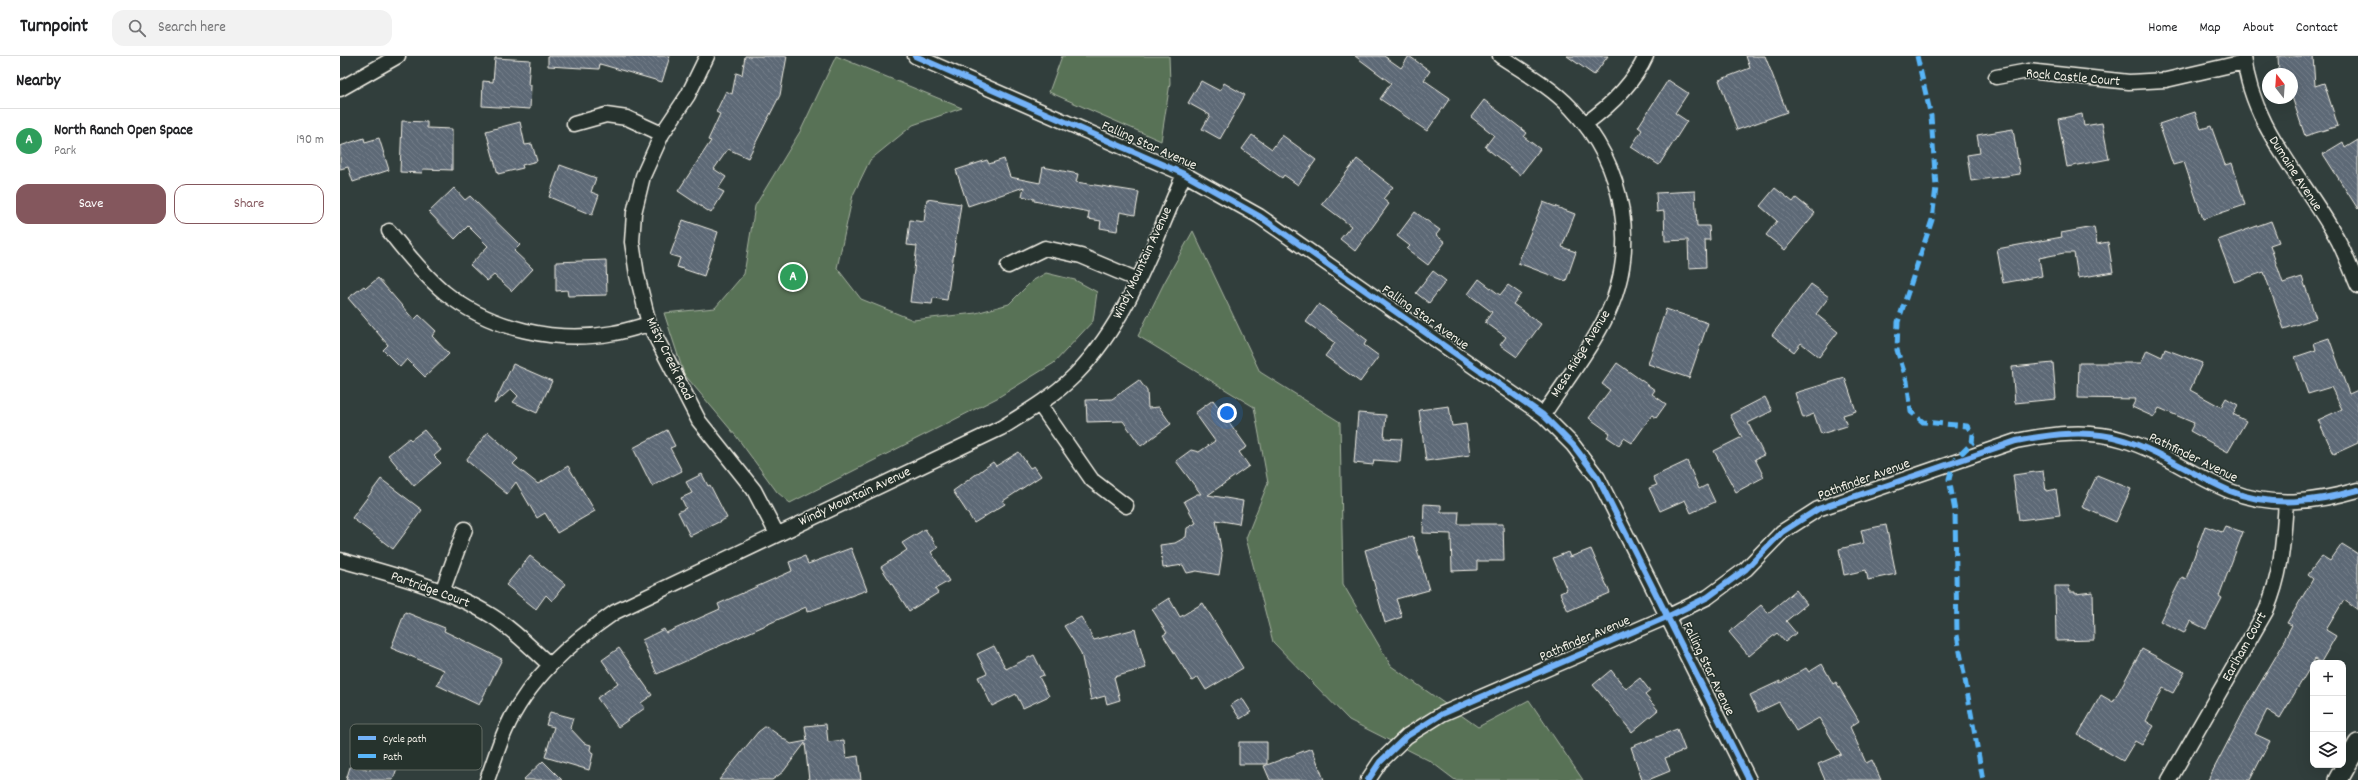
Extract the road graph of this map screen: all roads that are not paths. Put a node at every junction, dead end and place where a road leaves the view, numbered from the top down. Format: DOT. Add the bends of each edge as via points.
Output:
graph roads {
  1 [pos="398,56"];
  2 [pos="707,56"];
  3 [pos="915,56"];
  4 [pos="1500,56"];
  5 [pos="1646,56"];
  6 [pos="2244,59"];
  7 [pos="937,60"];
  8 [pos="1996,77"];
  9 [pos="340,89"];
  10 [pos="574,124"];
  11 [pos="1585,124"];
  12 [pos="662,134"];
  13 [pos="1184,174"];
  14 [pos="389,231"];
  15 [pos="1008,266"];
  16 [pos="1138,280"];
  17 [pos="2358,286"];
  18 [pos="650,324"];
  19 [pos="1040,405"];
  20 [pos="1543,415"];
  21 [pos="2358,490"];
  22 [pos="2286,502"];
  23 [pos="1126,506"];
  24 [pos="465,528"];
  25 [pos="777,534"];
  26 [pos="340,560"];
  27 [pos="442,592"];
  28 [pos="1669,616"];
  29 [pos="550,665"];
  30 [pos="2358,744"];
  31 [pos="487,780"];
  32 [pos="1368,780"];
  33 [pos="1749,780"];
  34 [pos="2169,780"];
  35 [pos="2338,780"];
  1 -- 9 [label="street"];
  2 -- 12 [label="street, Misty Creek Road" via="688,94"];
  3 -- 7 [label="street, Falling Star Avenue"];
  4 -- 11 [label="street, Mesa Ridge Avenue" via="1551,90"];
  5 -- 11 [label="street" via="1627,88 1607,108"];
  6 -- 8 [label="street, Rock Castle Court" via="2166,80 2128,82 2028,71"];
  6 -- 17 [label="street, Dumaine Avenue" via="2254,100 2268,132 2339,242"];
  7 -- 13 [label="street, Falling Star Avenue"];
  10 -- 12 [label="street" via="606,116 627,118"];
  11 -- 20 [label="street, Mesa Ridge Avenue" via="1608,160 1620,195 1625,232 1623,265 1616,294 1604,321"];
  12 -- 18 [label="street, Misty Creek Road" via="643,176 634,213 632,242 637,275"];
  13 -- 16 [label="street, Windy Mountain Avenue"];
  13 -- 20 [label="street, Falling Star Avenue" via="1259,216"];
  14 -- 18 [label="street" via="417,266 445,292 473,310 505,325 542,334 577,337 614,334"];
  15 -- 16 [label="street" via="1045,248 1082,256"];
  16 -- 19 [label="street, Windy Mountain Avenue" via="1119,318 1099,347 1074,375"];
  18 -- 25 [label="street, Misty Creek Road" via="699,420 754,490"];
  19 -- 23 [label="street" via="1092,480"];
  19 -- 25 [label="street, Windy Mountain Avenue" via="1001,428"];
  20 -- 28 [label="street, Falling Star Avenue" via="1573,445 1598,478"];
  21 -- 22 [label="street, Pathfinder Avenue" via="2326,500"];
  22 -- 28 [label="street, Pathfinder Avenue" via="2258,499 2231,491 2149,449 2122,439 2082,433 2022,440 1818,509 1782,532 1726,586"];
  22 -- 34 [label="street, Earlham Court" via="2281,565 2266,612"];
  24 -- 27 [label="street"];
  25 -- 29 [label="street, Windy Mountain Avenue" via="615,612 581,635"];
  26 -- 27 [label="street, Partridge Court"];
  27 -- 29 [label="street, Partridge Court" via="470,603 492,616"];
  28 -- 32 [label="street, Pathfinder Avenue" via="1442,714 1407,736 1380,762"];
  28 -- 33 [label="street, Falling Star Avenue"];
  29 -- 31 [label="street, Windy Mountain Avenue" via="526,695 505,730"];
  30 -- 35 [label="street"];
}
